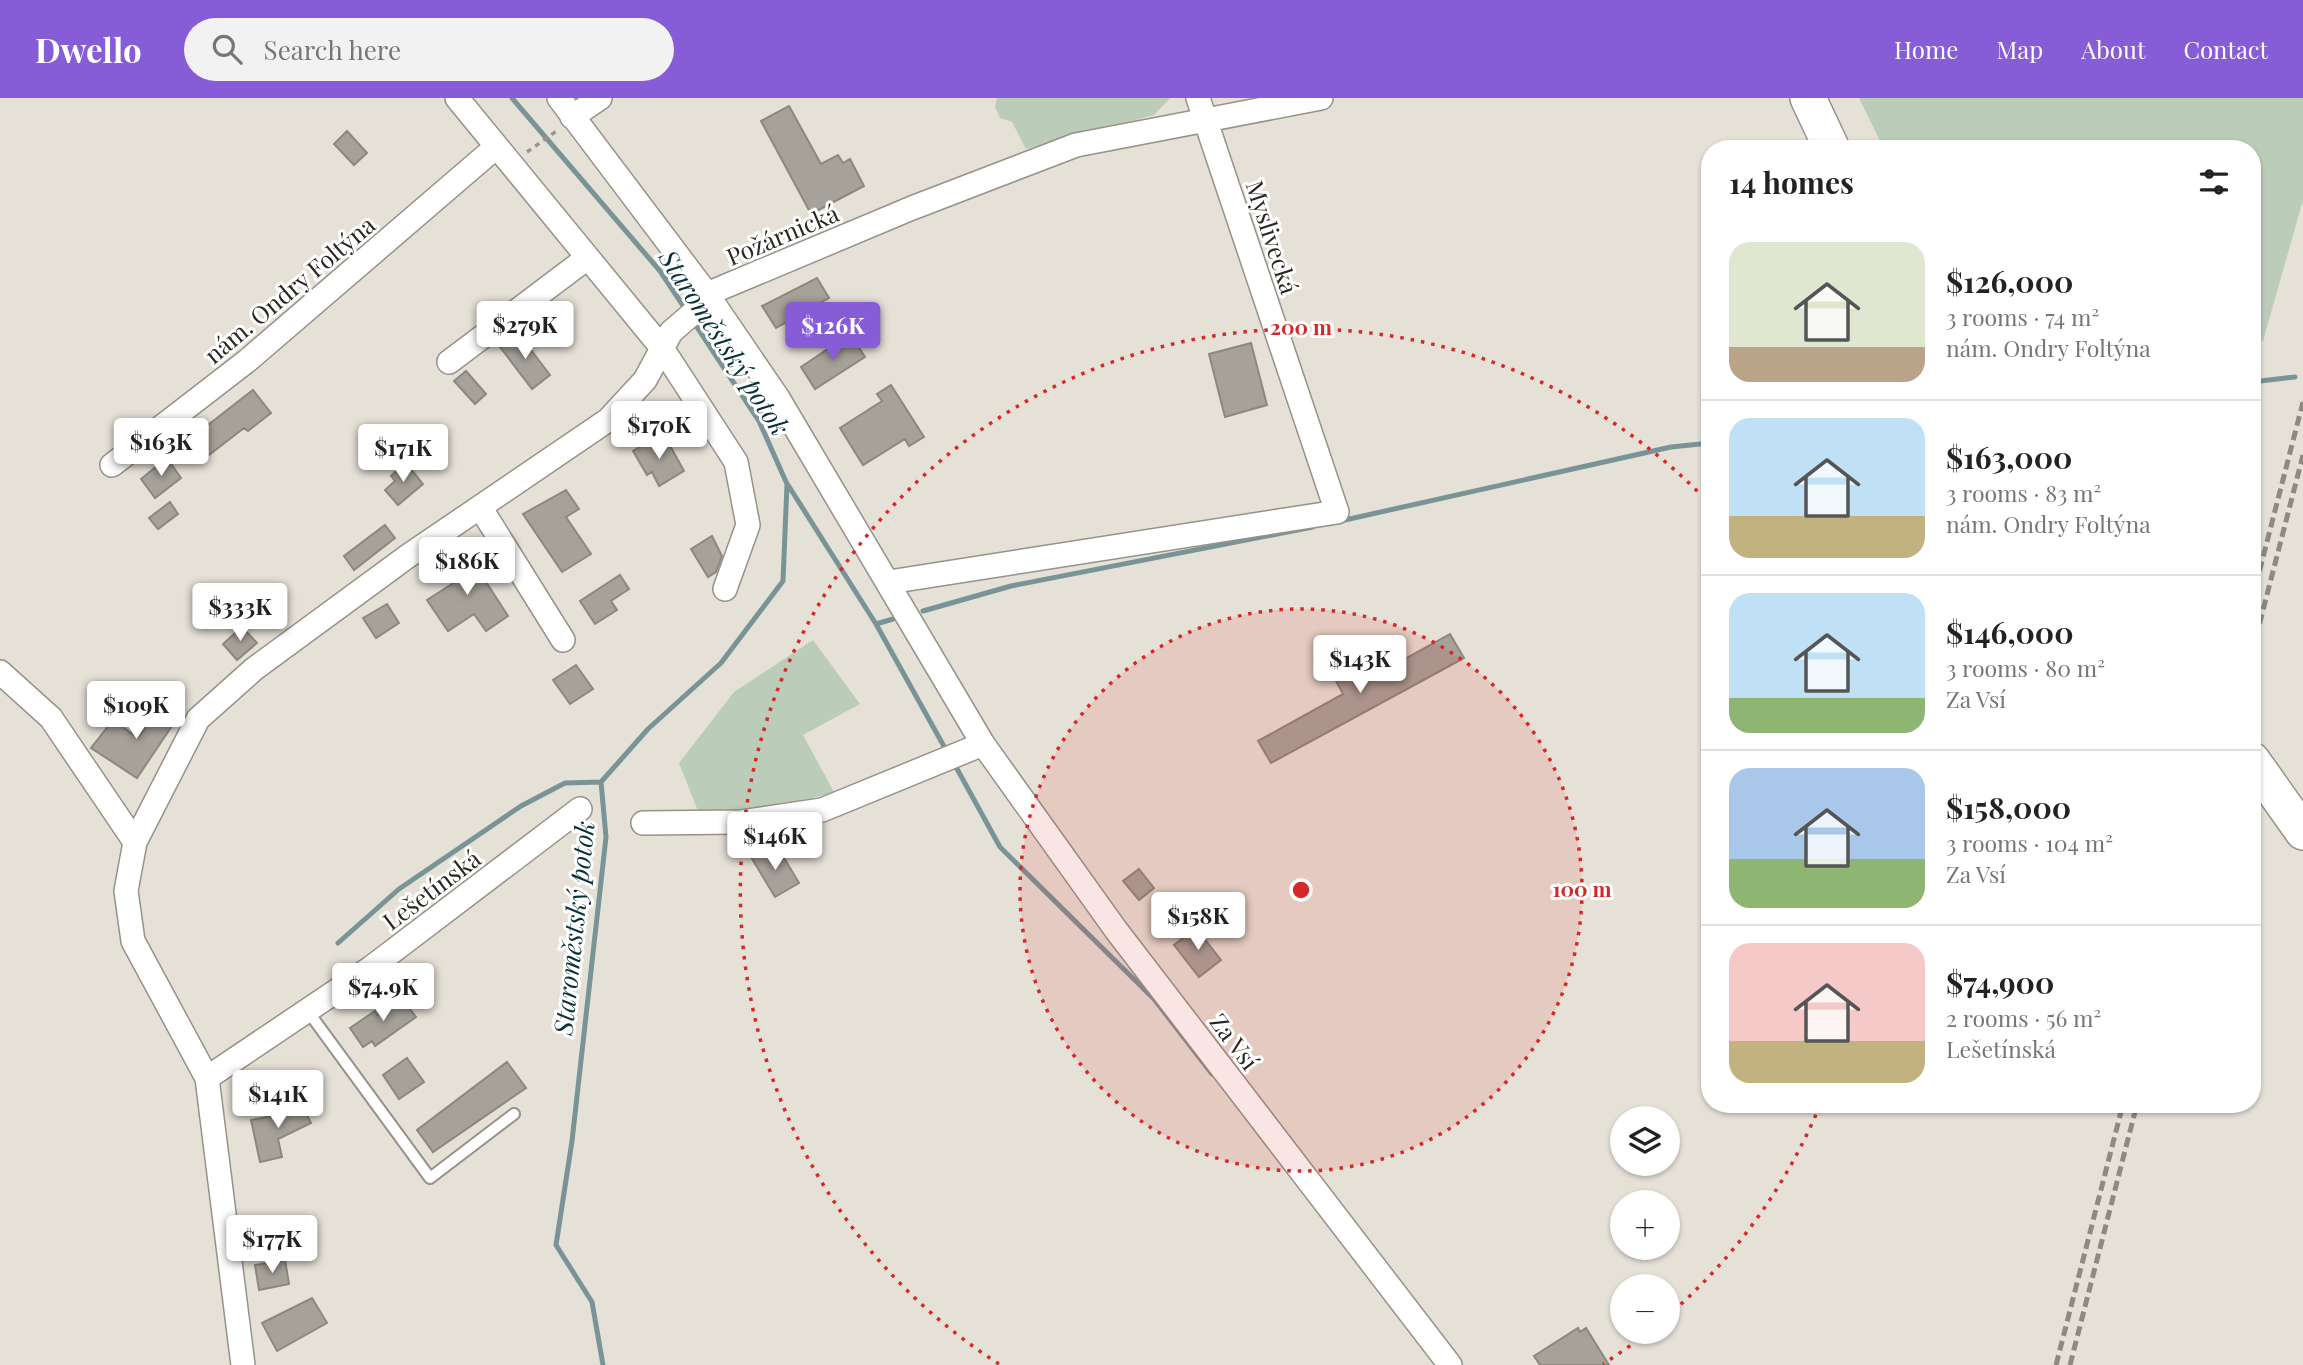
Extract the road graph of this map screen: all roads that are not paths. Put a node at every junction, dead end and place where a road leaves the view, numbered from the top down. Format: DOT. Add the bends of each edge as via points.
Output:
graph roads {
  1 [pos="457,98"];
  2 [pos="600,98"];
  3 [pos="1198,98"];
  4 [pos="1321,98"];
  5 [pos="1808,98"];
  6 [pos="563,115"];
  7 [pos="1206,120"];
  8 [pos="1828,140"];
  9 [pos="495,147"];
  10 [pos="587,258"];
  11 [pos="707,294"];
  12 [pos="662,348"];
  13 [pos="449,362"];
  14 [pos="112,465"];
  15 [pos="480,507"];
  16 [pos="889,582"];
  17 [pos="726,589"];
  18 [pos="564,640"];
  19 [pos="0,672"];
  20 [pos="983,744"];
  21 [pos="2261,773"];
  22 [pos="580,809"];
  23 [pos="643,823"];
  24 [pos="2303,832"];
  25 [pos="135,842"];
  26 [pos="307,1010"];
  27 [pos="207,1077"];
  28 [pos="514,1114"];
  29 [pos="243,1365"];
  30 [pos="1450,1365"];
  1 -- 9 [label="street"];
  2 -- 6 [label="street"];
  3 -- 7 [label="street, Myslivecká"];
  4 -- 7 [label="street, Požárnická"];
  5 -- 8 [label="main road"];
  6 -- 11 [label="street"];
  7 -- 11 [label="street, Požárnická" via="1076,145"];
  7 -- 16 [label="street, Myslivecká" via="1337,512"];
  9 -- 10 [label="street"];
  9 -- 14 [label="street, nám. Ondry Foltýna" via="247,361"];
  10 -- 12 [label="street"];
  10 -- 13 [label="street"];
  11 -- 12 [label="street, Požárnická"];
  11 -- 16 [label="street" via="778,398"];
  12 -- 15 [label="street, Požárnická" via="645,380 608,420"];
  12 -- 17 [label="street" via="736,461 748,525"];
  15 -- 18 [label="street"];
  15 -- 25 [label="street, Požárnická" via="254,669 198,719"];
  16 -- 20 [label="street, Za Vsí"];
  19 -- 25 [label="street" via="51,718"];
  20 -- 23 [label="street" via="822,810 741,822"];
  20 -- 30 [label="street, Za Vsí" via="1116,930"];
  21 -- 24 [label="main road"];
  22 -- 26 [label="street, Lešetínská" via="372,967"];
  25 -- 27 [label="street" via="126,891 133,941"];
  26 -- 27 [label="street, Lešetínská"];
  26 -- 28 [label="lane" via="430,1178"];
  27 -- 29 [label="street"];
}
